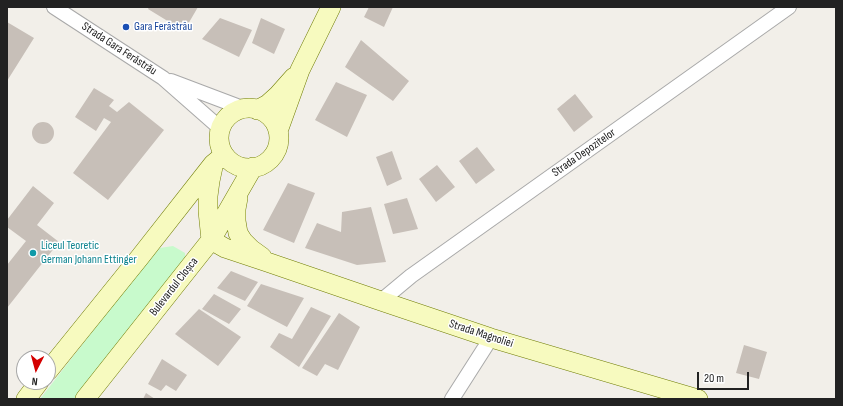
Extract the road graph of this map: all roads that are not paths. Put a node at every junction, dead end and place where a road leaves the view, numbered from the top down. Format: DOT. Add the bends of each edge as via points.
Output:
graph roads {
  1 [pos="54,7"];
  2 [pos="331,7"];
  3 [pos="789,7"];
  4 [pos="300,70"];
  5 [pos="163,78"];
  6 [pos="251,109"];
  7 [pos="221,129"];
  8 [pos="278,131"];
  9 [pos="219,159"];
  10 [pos="253,168"];
  11 [pos="240,192"];
  12 [pos="211,240"];
  13 [pos="267,262"];
  14 [pos="381,301"];
  15 [pos="491,338"];
  16 [pos="56,361"];
  17 [pos="33,390"];
  18 [pos="26,399"];
  19 [pos="85,399"];
  20 [pos="452,399"];
  21 [pos="698,399"];
  1 -- 5 [label="street, Strada Gara Ferăstrău"];
  2 -- 4 [label="main road"];
  3 -- 14 [label="street, Strada Depozitelor" via="411,276"];
  4 -- 6 [label="main road" via="268,104"];
  4 -- 8 [label="main road"];
  5 -- 6 [label="street, Strada Gara Ferăstrău"];
  5 -- 7 [label="street, Strada Gara Ferăstrău"];
  6 -- 7 [label="main road" via="230,115"];
  6 -- 8 [label="main road" via="262,111 269,116"];
  7 -- 9 [label="main road"];
  8 -- 10 [label="main road" via="279,141 271,159"];
  9 -- 10 [label="main road"];
  9 -- 12 [label="main road" via="210,181 208,196"];
  9 -- 16 [label="main road"];
  10 -- 11 [label="main road, Bulevardul Cloșca"];
  11 -- 12 [label="main road, Bulevardul Cloșca"];
  11 -- 13 [label="main road, Strada Magnoliei" via="236,209 238,233 251,249"];
  12 -- 13 [label="main road, Strada Magnoliei" via="225,248"];
  12 -- 19 [label="main road, Bulevardul Cloșca"];
  13 -- 14 [label="main road, Strada Magnoliei"];
  14 -- 15 [label="main road, Strada Magnoliei"];
  15 -- 20 [label="street"];
  15 -- 21 [label="main road, Strada Magnoliei"];
  17 -- 18 [label="main road"];
}
